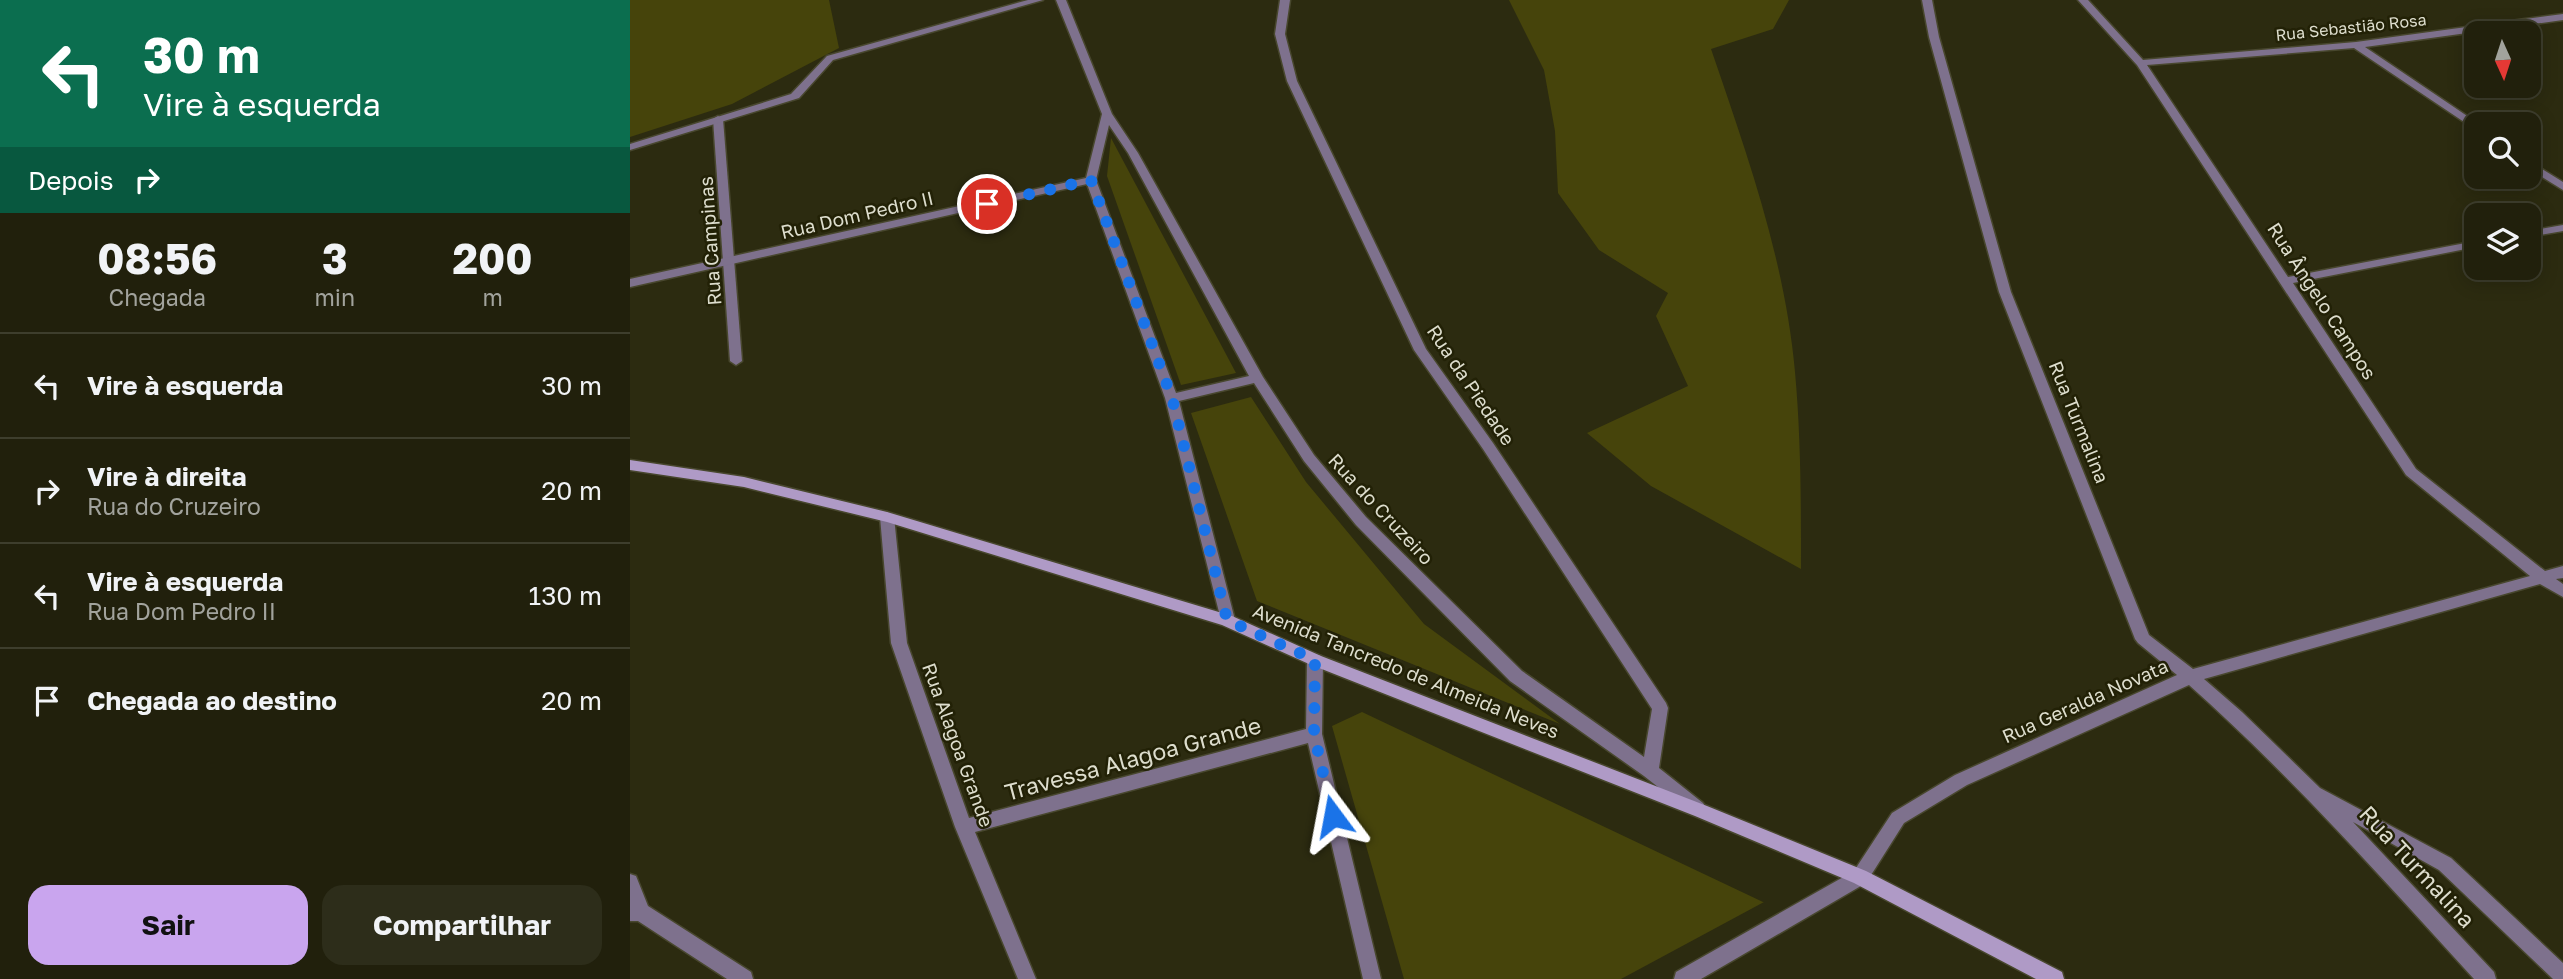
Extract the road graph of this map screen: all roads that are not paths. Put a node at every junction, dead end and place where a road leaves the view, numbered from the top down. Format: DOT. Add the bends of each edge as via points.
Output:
graph roads {
  1 [pos="1038,0"];
  2 [pos="1061,0"];
  3 [pos="1285,0"];
  4 [pos="1927,0"];
  5 [pos="2083,0"];
  6 [pos="2563,18"];
  7 [pos="2356,45"];
  8 [pos="2141,63"];
  9 [pos="1107,114"];
  10 [pos="718,119"];
  11 [pos="2464,119"];
  12 [pos="630,147"];
  13 [pos="2541,172"];
  14 [pos="1091,180"];
  15 [pos="2563,187"];
  16 [pos="2563,228"];
  17 [pos="2541,232"];
  18 [pos="2464,246"];
  19 [pos="729,261"];
  20 [pos="2286,281"];
  21 [pos="630,284"];
  22 [pos="736,360"];
  23 [pos="1257,378"];
  24 [pos="1172,398"];
  25 [pos="630,465"];
  26 [pos="887,517"];
  27 [pos="2563,572"];
  28 [pos="2544,579"];
  29 [pos="2563,591"];
  30 [pos="1227,620"];
  31 [pos="1315,660"];
  32 [pos="2192,676"];
  33 [pos="1314,734"];
  34 [pos="1650,771"];
  35 [pos="2310,789"];
  36 [pos="1701,811"];
  37 [pos="964,827"];
  38 [pos="1860,877"];
  39 [pos="630,882"];
  40 [pos="636,912"];
  41 [pos="2563,976"];
  42 [pos="744,979"];
  43 [pos="1027,979"];
  44 [pos="1372,979"];
  45 [pos="1683,979"];
  46 [pos="2055,979"];
  47 [pos="2487,979"];
  1 -- 10 [label="street" via="830,58 795,96"];
  2 -- 9 [label="street, Rua do Cruzeiro"];
  3 -- 34 [label="street, Rua da Piedade" via="1280,34 1292,80 1420,350 1660,708"];
  4 -- 32 [label="street, Rua Turmalina" via="2005,292 2143,639"];
  5 -- 8 [label="street, Rua Ângelo Campos"];
  6 -- 7 [label="street, Rua Sebastião Rosa"];
  7 -- 8 [label="street, Rua Sebastião Rosa"];
  7 -- 11 [label="street"];
  8 -- 20 [label="street, Rua Ângelo Campos"];
  9 -- 14 [label="street"];
  9 -- 23 [label="street, Rua do Cruzeiro"];
  10 -- 12 [label="street"];
  10 -- 19 [label="street, Rua Campinas"];
  13 -- 15 [label="street"];
  14 -- 19 [label="street, Rua Dom Pedro II"];
  14 -- 24 [label="street"];
  16 -- 17 [label="street"];
  18 -- 20 [label="street"];
  19 -- 21 [label="street, Rua Dom Pedro II"];
  19 -- 22 [label="street, Rua Campinas"];
  20 -- 28 [label="street, Rua Ângelo Campos" via="2411,472"];
  23 -- 24 [label="street"];
  23 -- 34 [label="street, Rua do Cruzeiro" via="1309,458 1371,530 1516,676"];
  24 -- 30 [label="street"];
  25 -- 26 [label="main road, Avenida Tancredo de Almeida Neves" via="744,482"];
  26 -- 30 [label="main road, Avenida Tancredo de Almeida Neves"];
  26 -- 37 [label="street, Rua Alagoa Grande" via="899,643"];
  27 -- 28 [label="street, Rua Geralda Novata"];
  28 -- 29 [label="street, Rua Ângelo Campos"];
  28 -- 32 [label="street, Rua Geralda Novata"];
  30 -- 31 [label="main road, Avenida Tancredo de Almeida Neves"];
  31 -- 33 [label="street"];
  31 -- 36 [label="main road, Avenida Tancredo de Almeida Neves"];
  32 -- 35 [label="street, Rua Turmalina"];
  32 -- 38 [label="street, Rua Geralda Novata" via="1961,780 1898,818"];
  33 -- 37 [label="street, Travessa Alagoa Grande"];
  33 -- 44 [label="street"];
  34 -- 36 [label="street, Rua do Cruzeiro"];
  35 -- 41 [label="street, Rua Turmalina" via="2445,863"];
  35 -- 47 [label="street, Rua Turmalina"];
  36 -- 38 [label="main road, Avenida Tancredo de Almeida Neves"];
  37 -- 43 [label="street, Rua Alagoa Grande"];
  38 -- 45 [label="street, Rua Geralda Novata"];
  38 -- 46 [label="main road, Avenida Tancredo de Almeida Neves"];
  39 -- 40 [label="street"];
  40 -- 42 [label="street"];
}
